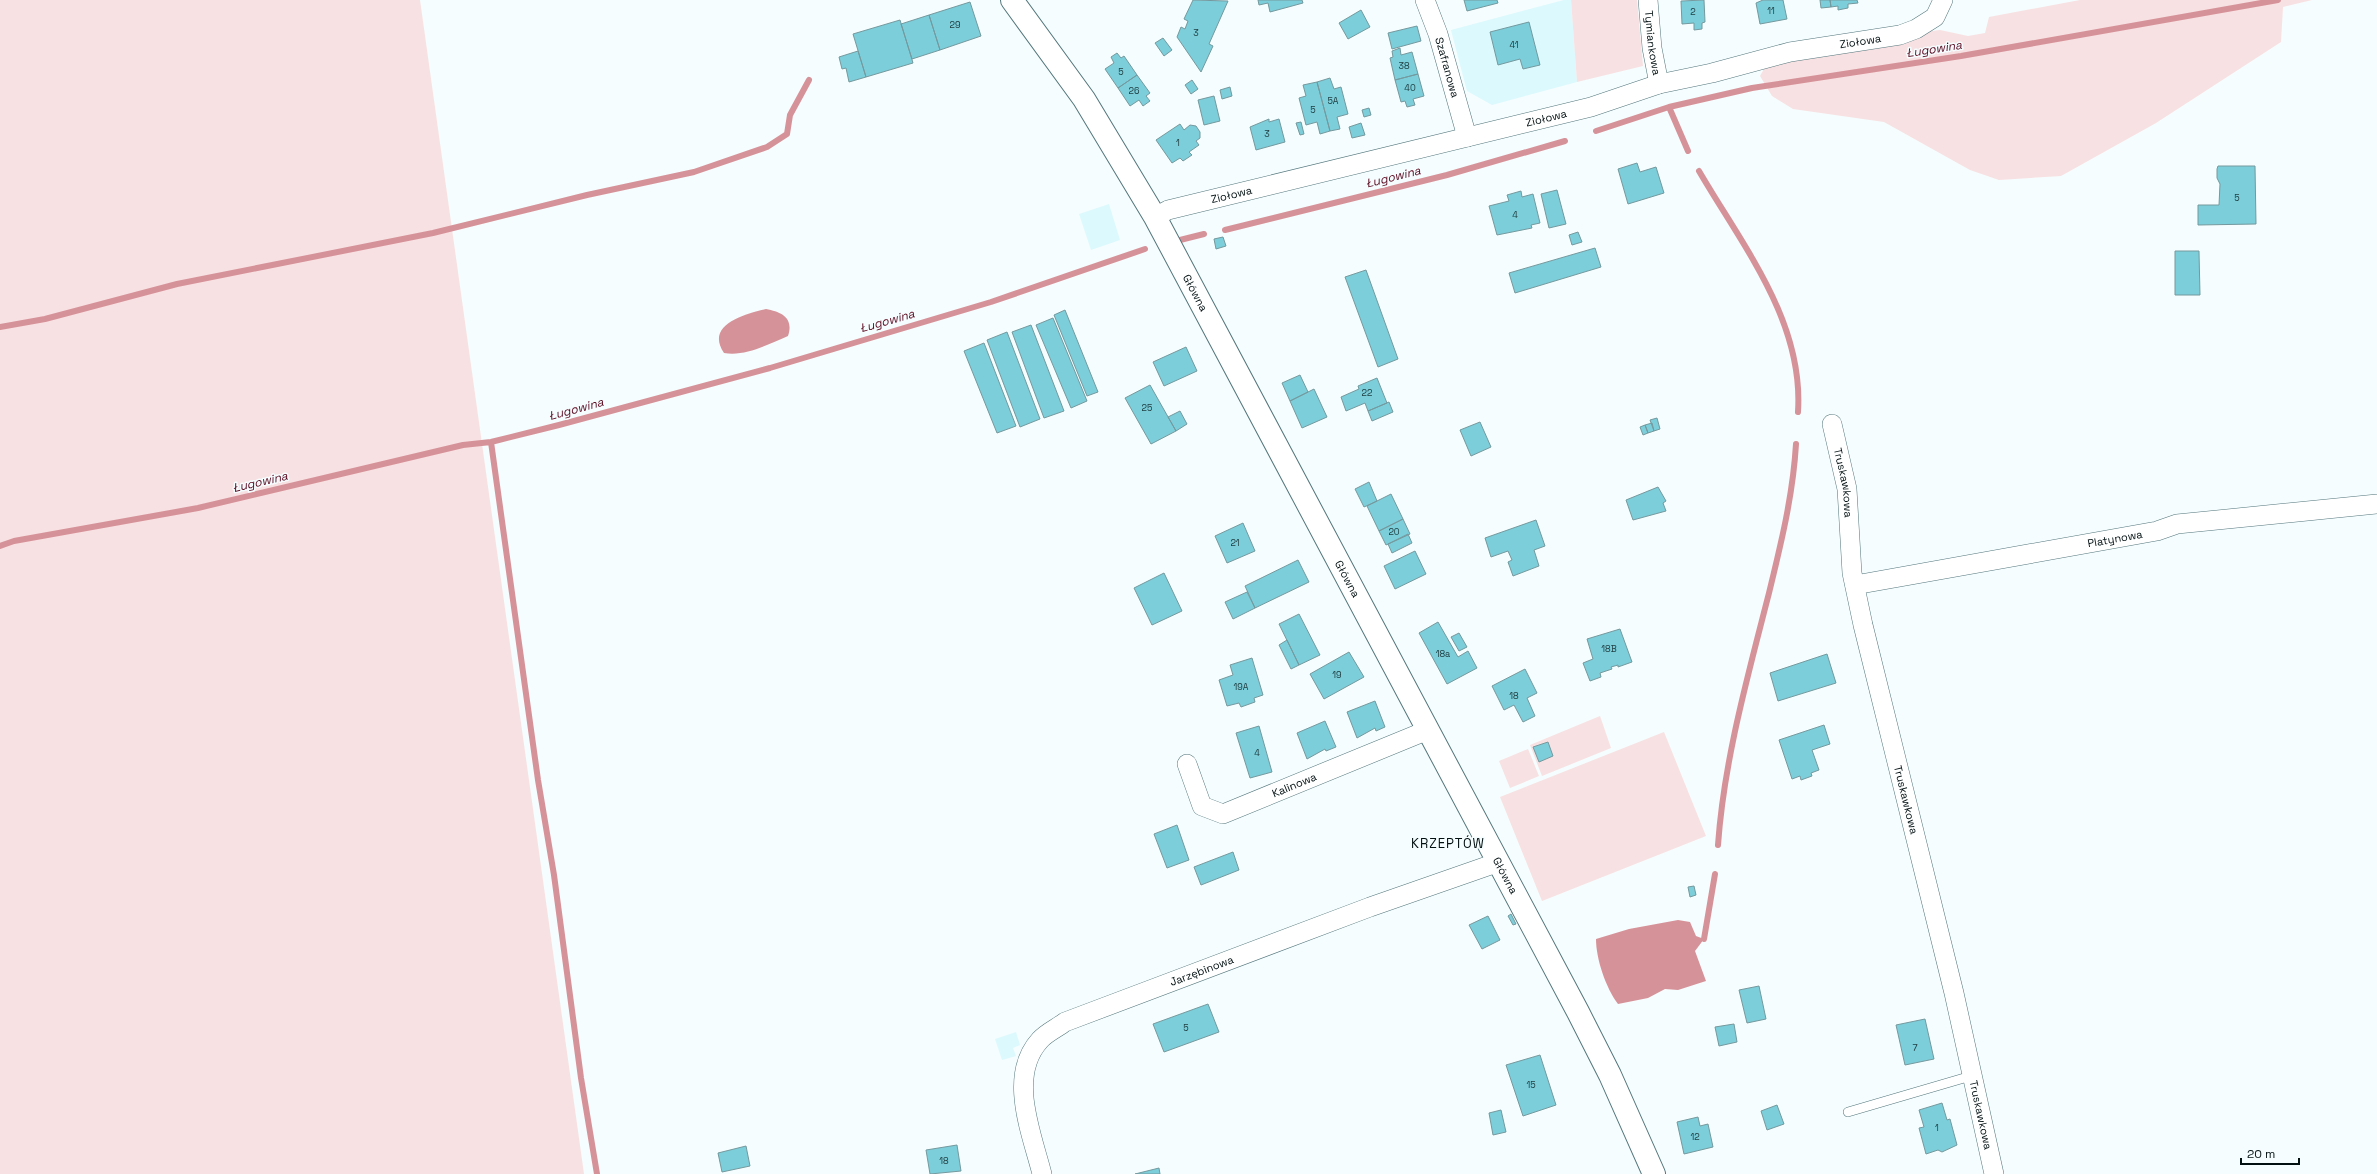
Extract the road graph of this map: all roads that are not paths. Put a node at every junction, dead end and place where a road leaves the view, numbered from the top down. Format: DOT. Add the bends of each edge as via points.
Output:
graph roads {
  1 [pos="1012,0"];
  2 [pos="1425,0"];
  3 [pos="1648,0"];
  4 [pos="1943,0"];
  5 [pos="1659,84"];
  6 [pos="1467,137"];
  7 [pos="1155,217"];
  8 [pos="1832,424"];
  9 [pos="2377,504"];
  10 [pos="1855,585"];
  11 [pos="1428,730"];
  12 [pos="1187,764"];
  13 [pos="1499,862"];
  14 [pos="1971,1076"];
  15 [pos="1848,1112"];
  16 [pos="1042,1174"];
  17 [pos="1654,1174"];
  18 [pos="1994,1174"];
  1 -- 7 [label="street, Główna" via="1084,99"];
  2 -- 6 [label="street, Szafranowa" via="1438,34"];
  3 -- 5 [label="street, Tymiankowa" via="1652,48"];
  4 -- 5 [label="street, Ziołowa" via="1935,17 1900,35 1790,52"];
  5 -- 6 [label="street, Ziołowa" via="1591,107"];
  6 -- 7 [label="street, Ziołowa" via="1168,210"];
  7 -- 11 [label="street, Główna"];
  8 -- 10 [label="street, Truskawkowa" via="1847,489"];
  9 -- 10 [label="street, Platynowa" via="2177,524 2157,531"];
  10 -- 14 [label="street, Truskawkowa" via="1954,993"];
  11 -- 12 [label="street, Kalinowa" via="1223,814 1202,806"];
  11 -- 13 [label="street, Główna"];
  13 -- 16 [label="street, Jarzębinowa" via="1370,907 1065,1022 1040,1040 1030,1054 1024,1074 1026,1114"];
  13 -- 17 [label="street, Główna" via="1610,1075"];
  14 -- 15 [label="lane"];
  14 -- 18 [label="street, Truskawkowa"];
}
